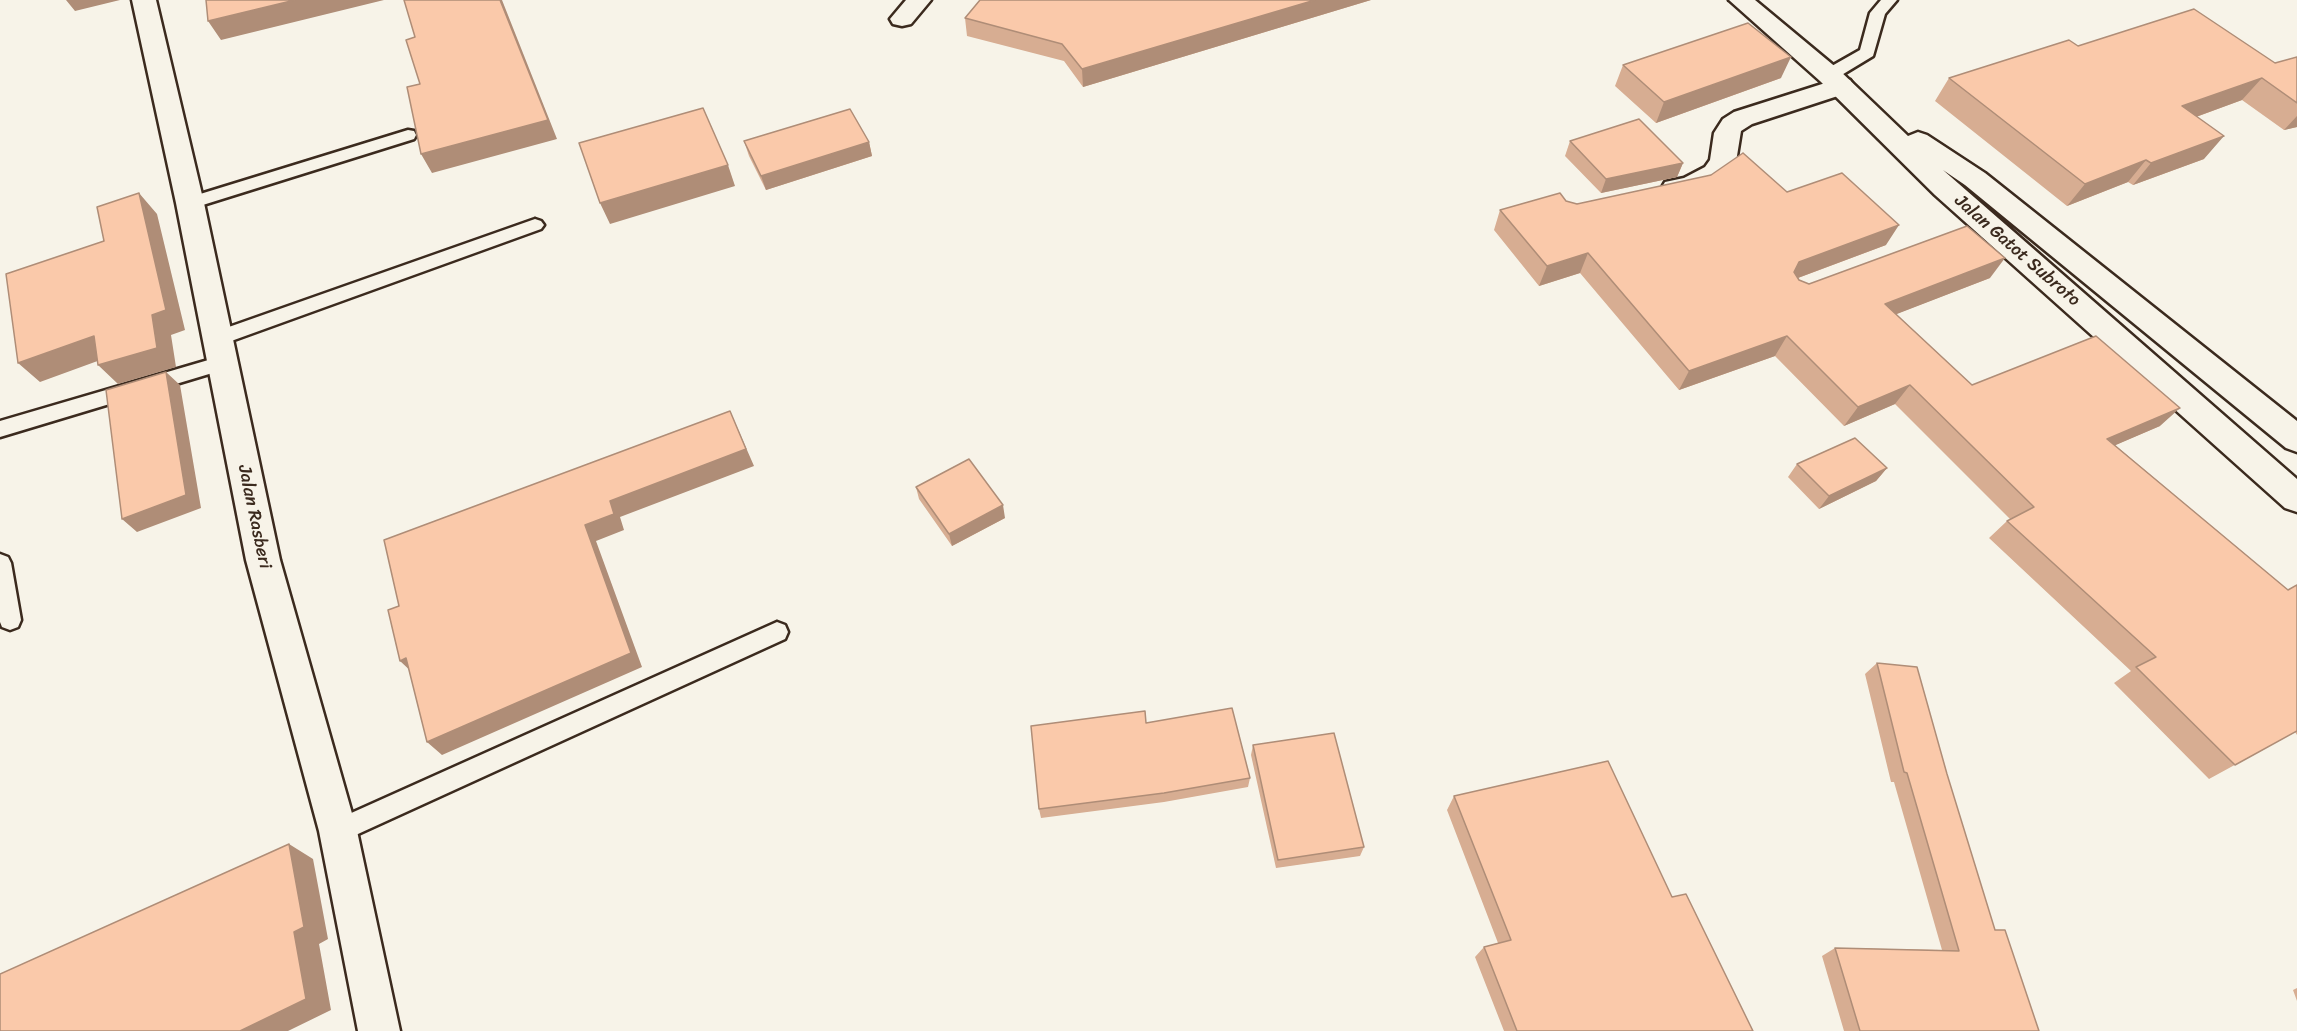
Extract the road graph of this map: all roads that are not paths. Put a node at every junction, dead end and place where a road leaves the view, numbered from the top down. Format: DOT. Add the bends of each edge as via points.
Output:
graph roads {
  1 [pos="144,0"];
  2 [pos="919,0"];
  3 [pos="1741,0"];
  4 [pos="1889,0"];
  5 [pos="902,19"];
  6 [pos="1841,86"];
  7 [pos="408,135"];
  8 [pos="1647,195"];
  9 [pos="190,203"];
  10 [pos="1984,221"];
  11 [pos="535,225"];
  12 [pos="1951,233"];
  13 [pos="219,351"];
  14 [pos="0,429"];
  15 [pos="2297,439"];
  16 [pos="2297,499"];
  17 [pos="0,563"];
  18 [pos="10,620"];
  19 [pos="777,632"];
  20 [pos="338,831"];
  21 [pos="379,1031"];
  1 -- 9 [label="street, Jalan Rasberi"];
  2 -- 5 [label="street"];
  3 -- 6 [label="street, Jalan Gatot Subroto"];
  4 -- 6 [label="lane" via="1878,13 1867,53"];
  6 -- 8 [label="street" via="1743,118 1727,133 1723,162 1714,173 1691,186"];
  6 -- 10 [label="street, Jalan Gatot Subroto"];
  6 -- 15 [label="street" via="1975,179"];
  7 -- 9 [label="lane"];
  9 -- 13 [label="street, Jalan Rasberi"];
  10 -- 12 [label="street"];
  10 -- 16 [label="street, Jalan Gatot Subroto"];
  11 -- 13 [label="lane"];
  13 -- 14 [label="lane"];
  13 -- 20 [label="street, Jalan Rasberi" via="262,560"];
  17 -- 18 [label="lane"];
  19 -- 20 [label="lane"];
  20 -- 21 [label="street, Jalan Rasberi"];
}
